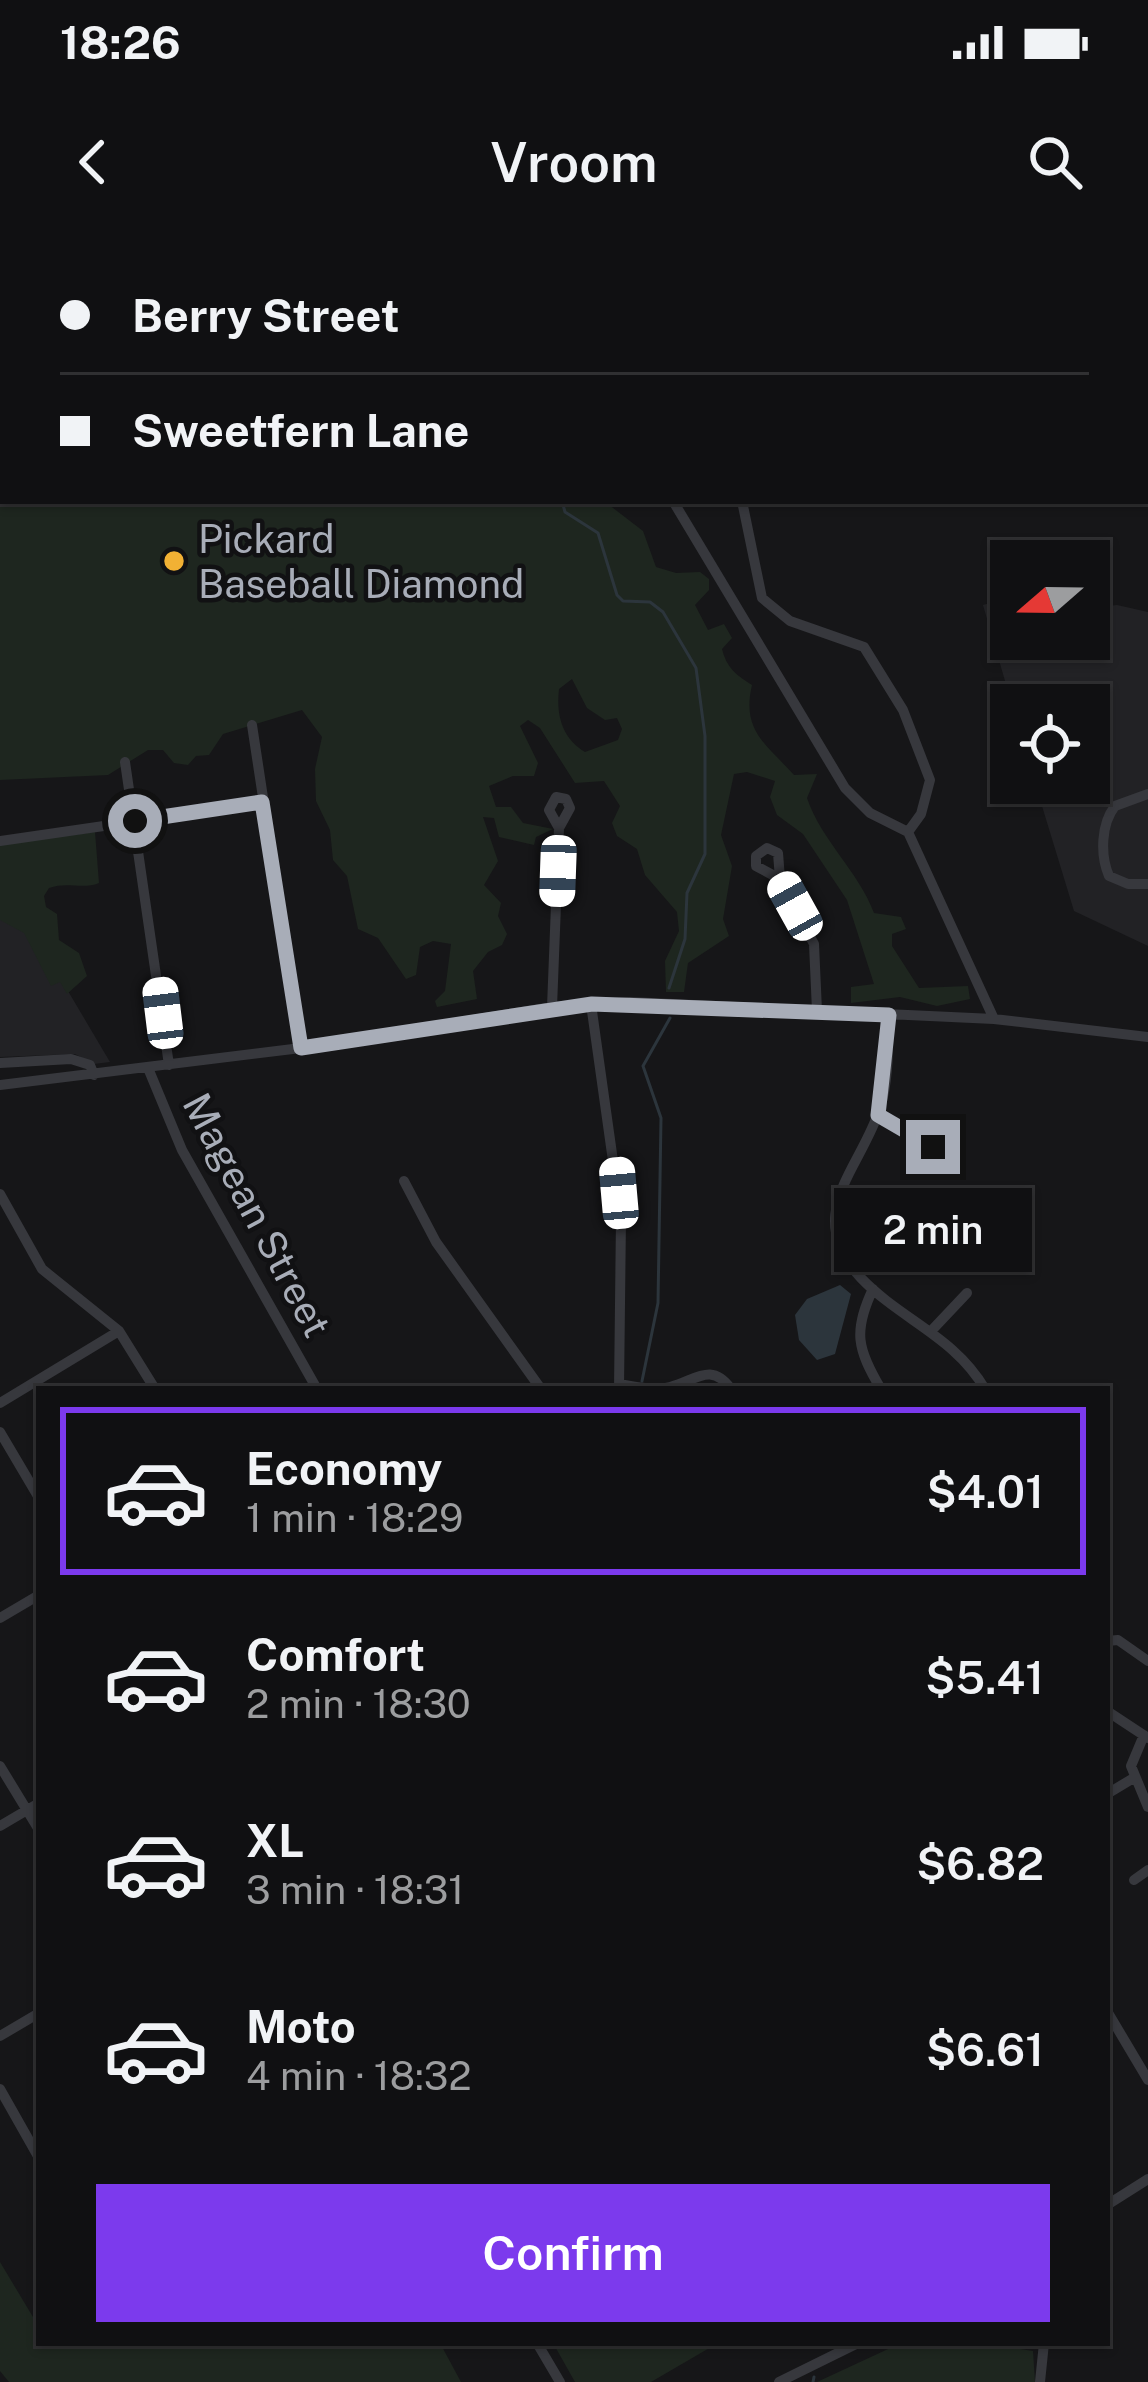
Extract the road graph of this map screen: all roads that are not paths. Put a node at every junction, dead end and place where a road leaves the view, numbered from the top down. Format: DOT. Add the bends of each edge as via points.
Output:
graph roads {
  1 [pos="675,504"];
  2 [pos="743,504"];
  3 [pos="252,725"];
  4 [pos="125,762"];
  5 [pos="1148,794"];
  6 [pos="262,802"];
  7 [pos="135,821"];
  8 [pos="560,828"];
  9 [pos="908,832"];
  10 [pos="0,842"];
  11 [pos="781,879"];
  12 [pos="1148,884"];
  13 [pos="592,1004"];
  14 [pos="552,1007"];
  15 [pos="817,1011"];
  16 [pos="889,1015"];
  17 [pos="994,1019"];
  18 [pos="1148,1037"];
  19 [pos="301,1048"];
  20 [pos="0,1064"];
  21 [pos="169,1065"];
  22 [pos="148,1067"];
  23 [pos="94,1075"];
  24 [pos="0,1085"];
  25 [pos="878,1115"];
  26 [pos="933,1147"];
  27 [pos="404,1181"];
  28 [pos="0,1194"];
  29 [pos="914,1196"];
  30 [pos="836,1224"];
  31 [pos="873,1288"];
  32 [pos="967,1293"];
  33 [pos="933,1329"];
  34 [pos="119,1331"];
  35 [pos="152,1386"];
  36 [pos="314,1386"];
  37 [pos="539,1386"];
  38 [pos="620,1386"];
  39 [pos="668,1386"];
  40 [pos="729,1386"];
  41 [pos="879,1386"];
  42 [pos="983,1386"];
  43 [pos="0,1403"];
  44 [pos="0,1432"];
  45 [pos="36,1493"];
  46 [pos="36,1597"];
  47 [pos="0,1618"];
  48 [pos="1110,1641"];
  49 [pos="1148,1661"];
  50 [pos="1110,1713"];
  51 [pos="1146,1737"];
  52 [pos="0,1766"];
  53 [pos="1132,1779"];
  54 [pos="1110,1792"];
  55 [pos="33,1806"];
  56 [pos="1148,1807"];
  57 [pos="0,1826"];
  58 [pos="1148,1870"];
  59 [pos="1134,1880"];
  60 [pos="36,2015"];
  61 [pos="1110,2016"];
  62 [pos="0,2036"];
  63 [pos="1148,2080"];
  64 [pos="0,2089"];
  65 [pos="36,2153"];
  66 [pos="1148,2179"];
  67 [pos="1110,2203"];
  68 [pos="539,2346"];
  69 [pos="852,2346"];
  70 [pos="1044,2346"];
  71 [pos="560,2382"];
  72 [pos="779,2382"];
  73 [pos="1040,2382"];
  1 -- 9 [label="street" via="845,788 870,813"];
  2 -- 9 [label="street" via="762,598 790,621 864,647 903,710 930,780"];
  3 -- 6 [label="street"];
  4 -- 7 [label="street"];
  5 -- 12 [label="street" via="1115,806 1103,850 1109,876"];
  6 -- 7 [label="street"];
  6 -- 19 [label="street"];
  7 -- 10 [label="street"];
  7 -- 21 [label="street"];
  8 -- 14 [label="street"];
  9 -- 17 [label="street"];
  11 -- 15 [label="street" via="817,954"];
  13 -- 14 [label="street"];
  13 -- 15 [label="street"];
  13 -- 38 [label="street" via="621,1218"];
  14 -- 19 [label="street"];
  15 -- 16 [label="street"];
  16 -- 17 [label="street"];
  16 -- 25 [label="street"];
  17 -- 18 [label="street"];
  19 -- 21 [label="street"];
  20 -- 23 [label="street" via="82,1060"];
  21 -- 22 [label="street"];
  22 -- 23 [label="street"];
  22 -- 36 [label="street, Magean Street" via="182,1150"];
  23 -- 24 [label="street"];
  25 -- 26 [label="street"];
  25 -- 30 [label="street" via="839,1192"];
  27 -- 37 [label="street"];
  28 -- 34 [label="street" via="42,1269"];
  29 -- 30 [label="street" via="889,1219"];
  30 -- 31 [label="street" via="844,1254"];
  31 -- 33 [label="street"];
  31 -- 41 [label="street" via="857,1342"];
  32 -- 33 [label="street"];
  33 -- 42 [label="street"];
  34 -- 35 [label="street"];
  34 -- 43 [label="street"];
  39 -- 40 [label="street" via="706,1372"];
  44 -- 45 [label="street"];
  46 -- 47 [label="street"];
  48 -- 49 [label="street"];
  50 -- 51 [label="street"];
  51 -- 53 [label="street" via="1131,1762"];
  52 -- 55 [label="street"];
  53 -- 54 [label="street"];
  53 -- 56 [label="street"];
  55 -- 57 [label="street"];
  58 -- 59 [label="street"];
  60 -- 62 [label="street"];
  61 -- 63 [label="street"];
  64 -- 65 [label="street"];
  66 -- 67 [label="street"];
  68 -- 71 [label="street"];
  69 -- 72 [label="street"];
  70 -- 73 [label="street"];
}
